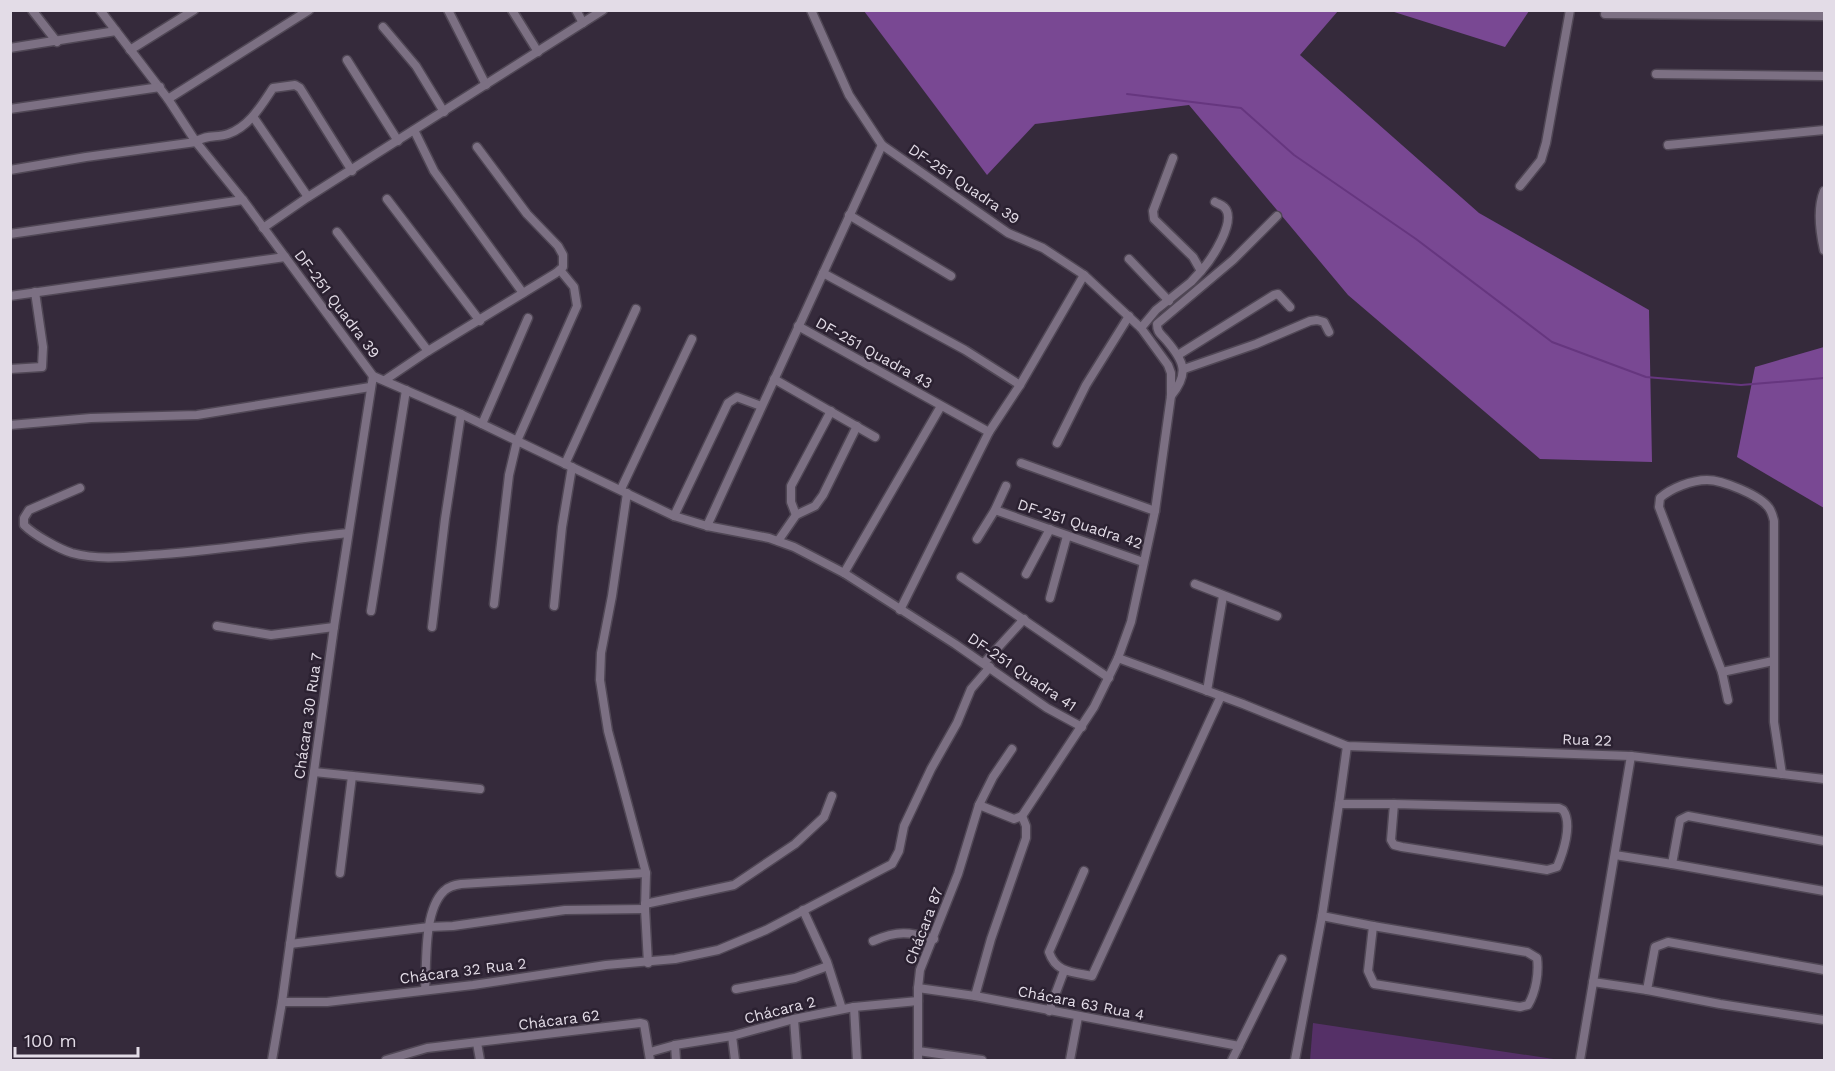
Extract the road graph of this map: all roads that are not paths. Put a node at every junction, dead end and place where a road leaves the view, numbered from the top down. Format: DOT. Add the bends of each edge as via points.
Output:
graph roads {
  1 [pos="32,10"];
  2 [pos="194,10"];
  3 [pos="309,10"];
  4 [pos="448,10"];
  5 [pos="512,10"];
  6 [pos="576,10"];
  7 [pos="603,10"];
  8 [pos="811,10"];
  9 [pos="1569,10"];
  10 [pos="102,11"];
  11 [pos="1687,12"];
  12 [pos="1605,14"];
  13 [pos="1824,16"];
  14 [pos="583,23"];
  15 [pos="383,27"];
  16 [pos="116,31"];
  17 [pos="57,42"];
  18 [pos="10,48"];
  19 [pos="130,50"];
  20 [pos="538,52"];
  21 [pos="347,60"];
  22 [pos="1656,74"];
  23 [pos="1824,76"];
  24 [pos="486,85"];
  25 [pos="160,87"];
  26 [pos="168,99"];
  27 [pos="10,109"];
  28 [pos="444,112"];
  29 [pos="254,118"];
  30 [pos="414,130"];
  31 [pos="1824,130"];
  32 [pos="398,141"];
  33 [pos="196,142"];
  34 [pos="882,145"];
  35 [pos="1668,145"];
  36 [pos="477,147"];
  37 [pos="1173,158"];
  38 [pos="10,170"];
  39 [pos="352,171"];
  40 [pos="1520,186"];
  41 [pos="1824,191"];
  42 [pos="308,197"];
  43 [pos="387,199"];
  44 [pos="243,200"];
  45 [pos="1215,202"];
  46 [pos="849,215"];
  47 [pos="1277,216"];
  48 [pos="263,228"];
  49 [pos="337,232"];
  50 [pos="10,234"];
  51 [pos="1824,250"];
  52 [pos="285,258"];
  53 [pos="1129,259"];
  54 [pos="560,270"];
  55 [pos="1201,271"];
  56 [pos="823,273"];
  57 [pos="1084,275"];
  58 [pos="951,276"];
  59 [pos="35,292"];
  60 [pos="523,293"];
  61 [pos="10,296"];
  62 [pos="1169,301"];
  63 [pos="1290,307"];
  64 [pos="636,309"];
  65 [pos="1129,316"];
  66 [pos="528,318"];
  67 [pos="480,321"];
  68 [pos="798,326"];
  69 [pos="1141,328"];
  70 [pos="1329,332"];
  71 [pos="692,339"];
  72 [pos="428,351"];
  73 [pos="1178,356"];
  74 [pos="10,369"];
  75 [pos="1184,369"];
  76 [pos="373,376"];
  77 [pos="774,378"];
  78 [pos="385,380"];
  79 [pos="1020,385"];
  80 [pos="370,387"];
  81 [pos="406,390"];
  82 [pos="1171,396"];
  83 [pos="761,406"];
  84 [pos="941,406"];
  85 [pos="831,411"];
  86 [pos="461,414"];
  87 [pos="482,424"];
  88 [pos="10,425"];
  89 [pos="857,426"];
  90 [pos="989,432"];
  91 [pos="875,437"];
  92 [pos="517,441"];
  93 [pos="1057,443"];
  94 [pos="1021,463"];
  95 [pos="569,466"];
  96 [pos="1006,486"];
  97 [pos="80,488"];
  98 [pos="624,491"];
  99 [pos="995,510"];
  100 [pos="1155,511"];
  101 [pos="796,515"];
  102 [pos="674,516"];
  103 [pos="707,526"];
  104 [pos="1050,529"];
  105 [pos="348,533"];
  106 [pos="1067,536"];
  107 [pos="976,539"];
  108 [pos="778,541"];
  109 [pos="1143,562"];
  110 [pos="844,573"];
  111 [pos="1026,574"];
  112 [pos="961,578"];
  113 [pos="1195,584"];
  114 [pos="1223,596"];
  115 [pos="1050,598"];
  116 [pos="494,604"];
  117 [pos="554,606"];
  118 [pos="900,610"];
  119 [pos="371,611"];
  120 [pos="1277,616"];
  121 [pos="1024,619"];
  122 [pos="217,626"];
  123 [pos="334,627"];
  124 [pos="432,627"];
  125 [pos="1118,658"];
  126 [pos="1773,661"];
  127 [pos="987,665"];
  128 [pos="1722,672"];
  129 [pos="1109,678"];
  130 [pos="1207,691"];
  131 [pos="1221,696"];
  132 [pos="1728,700"];
  133 [pos="1082,727"];
  134 [pos="1347,746"];
  135 [pos="1012,749"];
  136 [pos="1631,756"];
  137 [pos="314,772"];
  138 [pos="1782,774"];
  139 [pos="352,776"];
  140 [pos="1824,778"];
  141 [pos="480,789"];
  142 [pos="832,796"];
  143 [pos="1339,804"];
  144 [pos="1394,804"];
  145 [pos="979,805"];
  146 [pos="1022,816"];
  147 [pos="1824,841"];
  148 [pos="1615,855"];
  149 [pos="1672,864"];
  150 [pos="1084,871"];
  151 [pos="340,873"];
  152 [pos="646,873"];
  153 [pos="1824,891"];
  154 [pos="645,906"];
  155 [pos="803,910"];
  156 [pos="1322,915"];
  157 [pos="429,927"];
  158 [pos="1373,927"];
  159 [pos="934,939"];
  160 [pos="873,941"];
  161 [pos="290,944"];
  162 [pos="1282,959"];
  163 [pos="648,963"];
  164 [pos="828,966"];
  165 [pos="1824,970"];
  166 [pos="1064,971"];
  167 [pos="1593,982"];
  168 [pos="918,988"];
  169 [pos="736,989"];
  170 [pos="425,990"];
  171 [pos="1647,990"];
  172 [pos="975,996"];
  173 [pos="918,1001"];
  174 [pos="282,1002"];
  175 [pos="854,1006"];
  176 [pos="842,1009"];
  177 [pos="1048,1011"];
  178 [pos="1078,1017"];
  179 [pos="794,1019"];
  180 [pos="1824,1020"];
  181 [pos="732,1036"];
  182 [pos="477,1043"];
  183 [pos="675,1045"];
  184 [pos="1239,1046"];
  185 [pos="650,1056"];
  186 [pos="918,1056"];
  187 [pos="272,1060"];
  188 [pos="386,1060"];
  189 [pos="480,1060"];
  190 [pos="676,1060"];
  191 [pos="735,1060"];
  192 [pos="797,1060"];
  193 [pos="856,1060"];
  194 [pos="982,1060"];
  195 [pos="1070,1060"];
  196 [pos="1232,1060"];
  197 [pos="1295,1060"];
  198 [pos="1580,1060"];
  1 -- 17 [label="street"];
  2 -- 19 [label="street"];
  3 -- 26 [label="street"];
  4 -- 24 [label="street"];
  5 -- 20 [label="street"];
  6 -- 14 [label="street"];
  7 -- 14 [label="street"];
  8 -- 34 [label="street, DF-251 Quadra 39" via="849,96"];
  9 -- 40 [label="street" via="1544,152"];
  10 -- 16 [label="street, DF-251 Quadra 39"];
  11 -- 12 [label="street" via="1662,16"];
  11 -- 13 [label="street"];
  14 -- 20 [label="street"];
  15 -- 28 [label="street" via="416,66"];
  16 -- 17 [label="street"];
  16 -- 19 [label="street, DF-251 Quadra 39"];
  17 -- 18 [label="street"];
  19 -- 25 [label="street, DF-251 Quadra 39"];
  20 -- 24 [label="street"];
  21 -- 32 [label="street"];
  22 -- 23 [label="street"];
  24 -- 28 [label="street"];
  25 -- 26 [label="street, DF-251 Quadra 39"];
  25 -- 27 [label="street"];
  26 -- 33 [label="street, DF-251 Quadra 39"];
  28 -- 30 [label="street"];
  29 -- 33 [label="street" via="231,133"];
  29 -- 39 [label="street" via="273,88 298,86"];
  29 -- 42 [label="street"];
  30 -- 32 [label="street"];
  30 -- 60 [label="street" via="434,171"];
  31 -- 35 [label="street"];
  32 -- 39 [label="street"];
  33 -- 38 [label="street"];
  33 -- 44 [label="street, DF-251 Quadra 39"];
  34 -- 46 [label="street, DF-251 Quadra 43"];
  34 -- 57 [label="street, DF-251 Quadra 39" via="1008,233"];
  36 -- 54 [label="street" via="522,207 558,246 564,261"];
  37 -- 55 [label="street" via="1156,203 1155,219 1193,257"];
  39 -- 42 [label="street"];
  41 -- 51 [label="street" via="1820,216"];
  42 -- 48 [label="street"];
  43 -- 67 [label="street"];
  44 -- 48 [label="street, DF-251 Quadra 39"];
  44 -- 50 [label="street"];
  45 -- 55 [label="street" via="1224,207 1229,222"];
  46 -- 56 [label="street, DF-251 Quadra 43"];
  46 -- 58 [label="street"];
  47 -- 73 [label="street" via="1224,268 1157,324 1158,332"];
  48 -- 52 [label="street, DF-251 Quadra 39"];
  49 -- 72 [label="street"];
  52 -- 59 [label="street"];
  52 -- 76 [label="street, DF-251 Quadra 39"];
  53 -- 62 [label="street"];
  54 -- 60 [label="street"];
  54 -- 92 [label="street" via="574,287 577,306"];
  55 -- 62 [label="street"];
  56 -- 68 [label="street, DF-251 Quadra 43"];
  56 -- 79 [label="street" via="965,350"];
  57 -- 65 [label="street, DF-251 Quadra 39"];
  57 -- 79 [label="street"];
  59 -- 61 [label="street"];
  59 -- 74 [label="street" via="42,367"];
  60 -- 67 [label="street"];
  62 -- 69 [label="street"];
  63 -- 73 [label="street" via="1282,297 1274,295"];
  64 -- 95 [label="street"];
  65 -- 69 [label="street, DF-251 Quadra 39"];
  65 -- 93 [label="street" via="1086,385"];
  66 -- 87 [label="street"];
  67 -- 72 [label="street"];
  68 -- 77 [label="street"];
  68 -- 84 [label="street, DF-251 Quadra 43"];
  69 -- 82 [label="street, DF-251 Quadra 39" via="1168,365"];
  70 -- 75 [label="street" via="1324,322 1310,321"];
  71 -- 98 [label="street"];
  72 -- 78 [label="street"];
  73 -- 75 [label="street"];
  75 -- 82 [label="street"];
  76 -- 78 [label="street, DF-251 Quadra 39"];
  76 -- 80 [label="street, Chácara 30 Rua 7"];
  77 -- 83 [label="street"];
  77 -- 85 [label="street"];
  78 -- 81 [label="street, DF-251 Quadra 39"];
  79 -- 90 [label="street"];
  80 -- 88 [label="street" via="197,415"];
  80 -- 105 [label="street, Chácara 30 Rua 7"];
  81 -- 86 [label="street, DF-251 Quadra 39"];
  81 -- 119 [label="street"];
  82 -- 100 [label="street, DF-251 Quadra 39"];
  83 -- 102 [label="street" via="741,397 728,403"];
  83 -- 103 [label="street"];
  84 -- 90 [label="street, DF-251 Quadra 43"];
  84 -- 110 [label="street"];
  85 -- 89 [label="street"];
  85 -- 101 [label="street" via="791,486 790,502"];
  86 -- 87 [label="street, DF-251 Quadra 39"];
  86 -- 124 [label="street"];
  87 -- 92 [label="street, DF-251 Quadra 39"];
  89 -- 91 [label="street"];
  89 -- 101 [label="street" via="823,495 815,506"];
  90 -- 118 [label="street"];
  92 -- 95 [label="street, DF-251 Quadra 39"];
  92 -- 116 [label="street" via="509,475"];
  94 -- 100 [label="street"];
  95 -- 98 [label="street, DF-251 Quadra 39"];
  95 -- 117 [label="street"];
  96 -- 99 [label="street"];
  97 -- 105 [label="street" via="28,510 24,525 72,553 111,558"];
  98 -- 102 [label="street, DF-251 Quadra 39"];
  98 -- 152 [label="street" via="600,680 610,741"];
  99 -- 104 [label="street, DF-251 Quadra 42"];
  99 -- 107 [label="street"];
  100 -- 109 [label="street, DF-251 Quadra 42"];
  101 -- 108 [label="street"];
  102 -- 103 [label="street, DF-251 Quadra 39"];
  103 -- 108 [label="street, DF-251 Quadra 41"];
  104 -- 106 [label="street, DF-251 Quadra 42"];
  104 -- 111 [label="street"];
  105 -- 123 [label="street, Chácara 30 Rua 7"];
  106 -- 109 [label="street, DF-251 Quadra 42"];
  106 -- 115 [label="street"];
  108 -- 110 [label="street, DF-251 Quadra 41"];
  109 -- 125 [label="street, DF-251 Quadra 41" via="1137,598"];
  110 -- 118 [label="street, DF-251 Quadra 41"];
  112 -- 121 [label="street"];
  113 -- 114 [label="street"];
  114 -- 120 [label="street"];
  114 -- 130 [label="street"];
  118 -- 127 [label="street, DF-251 Quadra 41"];
  121 -- 127 [label="street, Chácara 32 Rua 2"];
  121 -- 129 [label="street"];
  122 -- 123 [label="street" via="271,635"];
  123 -- 137 [label="street, Chácara 30 Rua 7"];
  125 -- 129 [label="street, DF-251 Quadra 41"];
  125 -- 130 [label="street, Rua 22"];
  126 -- 128 [label="street"];
  126 -- 128 [label="street" via="1771,510 1748,493 1716,481 1688,483 1660,498 1659,507"];
  126 -- 138 [label="street" via="1774,722"];
  127 -- 133 [label="street, DF-251 Quadra 41" via="1047,708"];
  127 -- 155 [label="street, Chácara 32 Rua 2" via="931,769 904,826 892,864"];
  128 -- 132 [label="street"];
  129 -- 133 [label="street, DF-251 Quadra 41"];
  130 -- 131 [label="street, Rua 22"];
  131 -- 134 [label="street, Rua 22"];
  131 -- 166 [label="street" via="1092,976"];
  133 -- 146 [label="street"];
  134 -- 136 [label="street, Rua 22"];
  134 -- 143 [label="street"];
  135 -- 145 [label="street, Chácara 87"];
  136 -- 138 [label="street, Rua 22"];
  136 -- 148 [label="street"];
  137 -- 139 [label="street"];
  137 -- 161 [label="street, Chácara 30 Rua 7"];
  138 -- 140 [label="street, Rua 22"];
  139 -- 141 [label="street"];
  139 -- 151 [label="street"];
  142 -- 154 [label="street" via="824,817 795,844 734,885"];
  143 -- 144 [label="street"];
  143 -- 156 [label="street"];
  144 -- 144 [label="street" via="1559,808 1568,820 1561,857 1557,867 1547,870 1402,848 1391,840"];
  145 -- 146 [label="street" via="1014,819"];
  145 -- 159 [label="street, Chácara 87"];
  146 -- 172 [label="street" via="1026,838"];
  147 -- 149 [label="street" via="1688,816 1680,820"];
  148 -- 149 [label="street"];
  148 -- 167 [label="street"];
  149 -- 153 [label="street"];
  150 -- 166 [label="street" via="1049,952 1052,962"];
  152 -- 154 [label="street"];
  152 -- 157 [label="street" via="451,886 437,899"];
  154 -- 157 [label="street" via="565,910"];
  154 -- 163 [label="street"];
  155 -- 163 [label="street, Chácara 32 Rua 2" via="718,950"];
  155 -- 164 [label="street"];
  156 -- 158 [label="street"];
  156 -- 197 [label="street"];
  157 -- 161 [label="street"];
  157 -- 170 [label="street"];
  158 -- 158 [label="street" via="1527,952 1537,958 1538,966 1532,998 1528,1005 1520,1007 1374,984 1368,971"];
  159 -- 160 [label="street" via="906,932 889,933"];
  159 -- 168 [label="street, Chácara 87" via="920,970"];
  161 -- 174 [label="street, Chácara 30 Rua 7"];
  162 -- 184 [label="street"];
  163 -- 170 [label="street, Chácara 32 Rua 2" via="606,965"];
  164 -- 169 [label="street" via="795,978"];
  164 -- 176 [label="street"];
  165 -- 171 [label="street" via="1668,942 1655,947"];
  166 -- 177 [label="street"];
  167 -- 171 [label="street"];
  167 -- 198 [label="street"];
  168 -- 172 [label="street, Chácara 63 Rua 4"];
  168 -- 173 [label="street, Chácara 87"];
  170 -- 174 [label="street, Chácara 32 Rua 2" via="327,1002"];
  171 -- 180 [label="street"];
  172 -- 177 [label="street, Chácara 63 Rua 4"];
  173 -- 175 [label="street, Chácara 2"];
  173 -- 186 [label="street, Chácara 87"];
  174 -- 187 [label="street, Chácara 30 Rua 7"];
  175 -- 176 [label="street, Chácara 2"];
  175 -- 193 [label="street"];
  176 -- 179 [label="street, Chácara 2"];
  177 -- 178 [label="street, Chácara 63 Rua 4"];
  178 -- 184 [label="street, Chácara 63 Rua 4"];
  178 -- 195 [label="street"];
  179 -- 181 [label="street, Chácara 2"];
  179 -- 192 [label="street"];
  181 -- 183 [label="street, Chácara 2"];
  181 -- 191 [label="street"];
  182 -- 185 [label="street, Chácara 62" via="644,1024"];
  182 -- 188 [label="street, Chácara 62" via="427,1048"];
  182 -- 189 [label="street"];
  183 -- 185 [label="street, Chácara 2"];
  183 -- 190 [label="street"];
  184 -- 196 [label="street"];
  186 -- 194 [label="street"];
}
